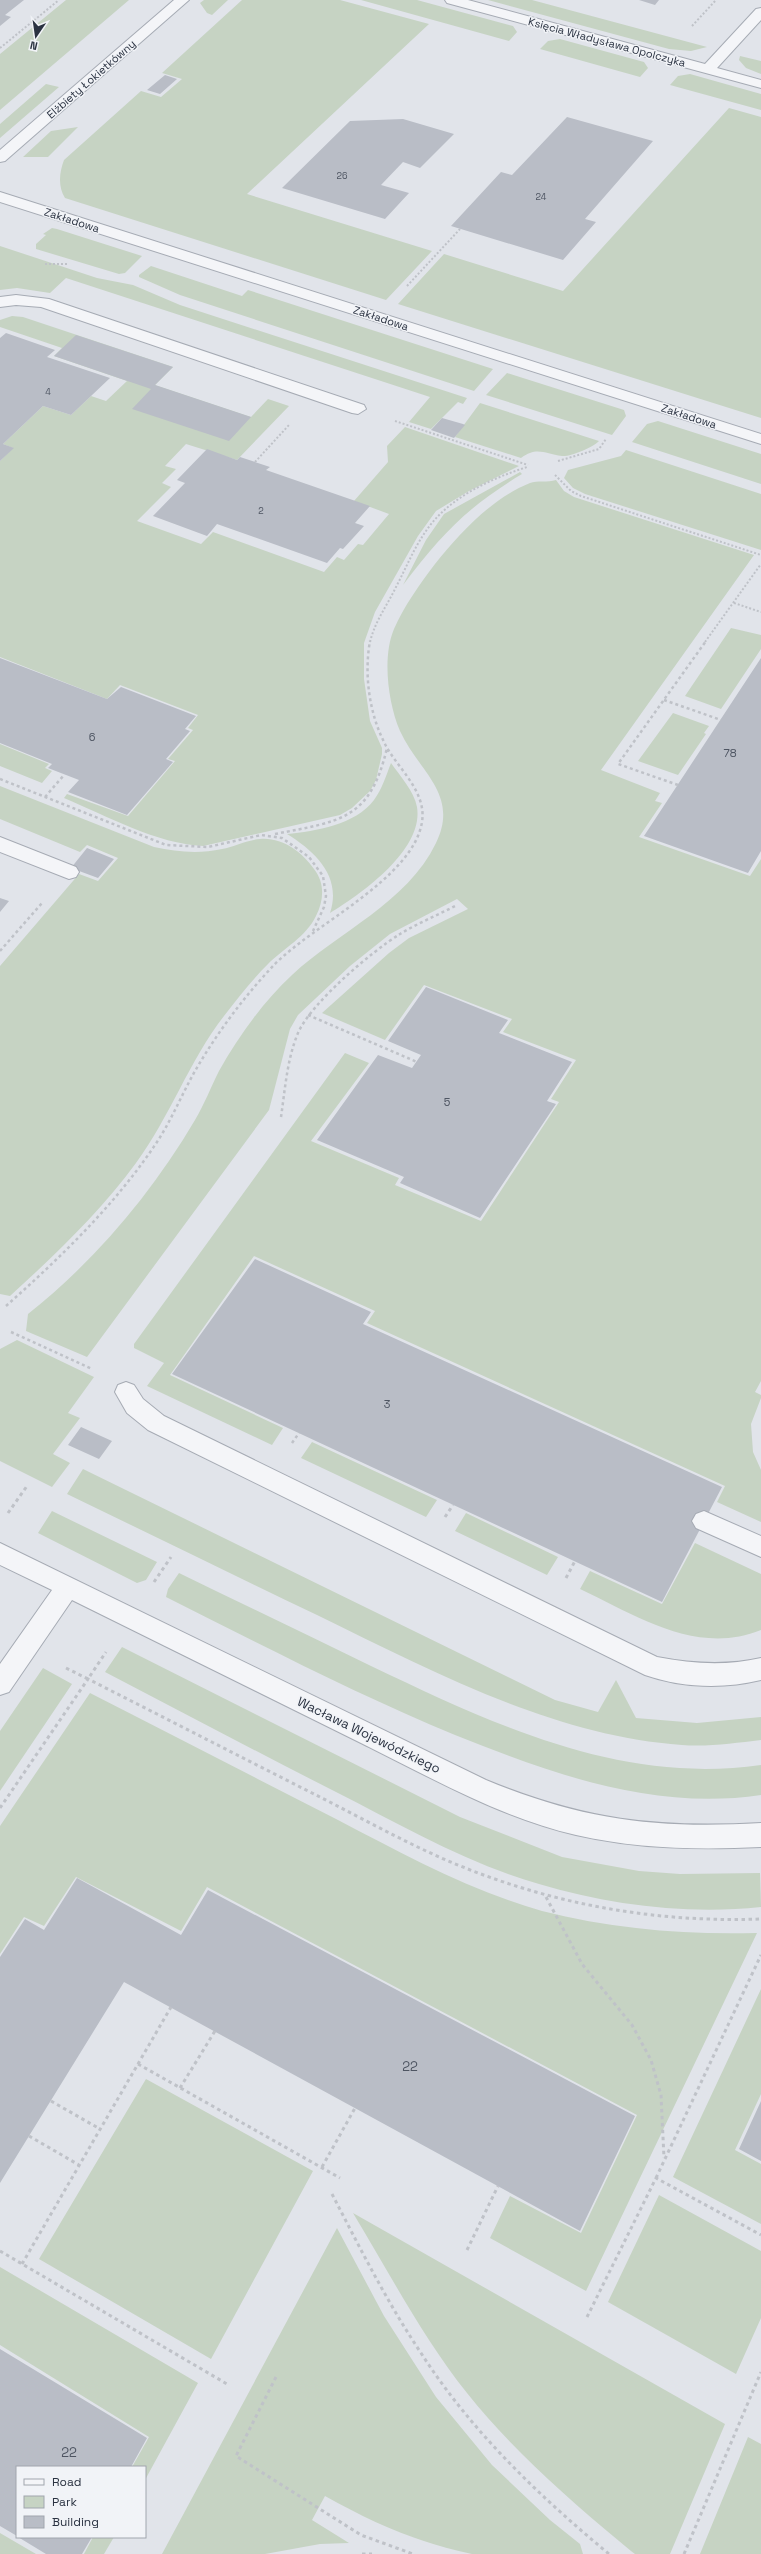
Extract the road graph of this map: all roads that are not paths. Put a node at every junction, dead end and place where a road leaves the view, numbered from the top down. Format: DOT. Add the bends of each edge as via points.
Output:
graph roads {
  1 [pos="182,0"];
  2 [pos="452,0"];
  3 [pos="761,12"];
  4 [pos="708,69"];
  5 [pos="761,84"];
  6 [pos="0,158"];
  7 [pos="0,197"];
  8 [pos="0,302"];
  9 [pos="358,409"];
  10 [pos="761,439"];
  11 [pos="0,844"];
  12 [pos="68,872"];
  13 [pos="126,1392"];
  14 [pos="704,1521"];
  15 [pos="761,1547"];
  16 [pos="0,1553"];
  17 [pos="68,1587"];
  18 [pos="761,1669"];
  19 [pos="0,1684"];
  20 [pos="761,1835"];
  1 -- 6 [label="street, Elżbiety Łokietkówny"];
  2 -- 4 [label="street, Księcia Władysława Opolczyka"];
  3 -- 4 [label="street"];
  4 -- 5 [label="street, Księcia Władysława Opolczyka"];
  7 -- 10 [label="street, Zakładowa"];
  8 -- 9 [label="street" via="43,302"];
  11 -- 12 [label="street"];
  13 -- 18 [label="street" via="135,1406 156,1423 654,1668 711,1676 740,1674"];
  14 -- 15 [label="street"];
  16 -- 17 [label="street, Wacława Wojewódzkiego"];
  17 -- 19 [label="street"];
  17 -- 20 [label="street, Wacława Wojewódzkiego" via="477,1788 520,1806 573,1823 607,1830 677,1836"];
}
